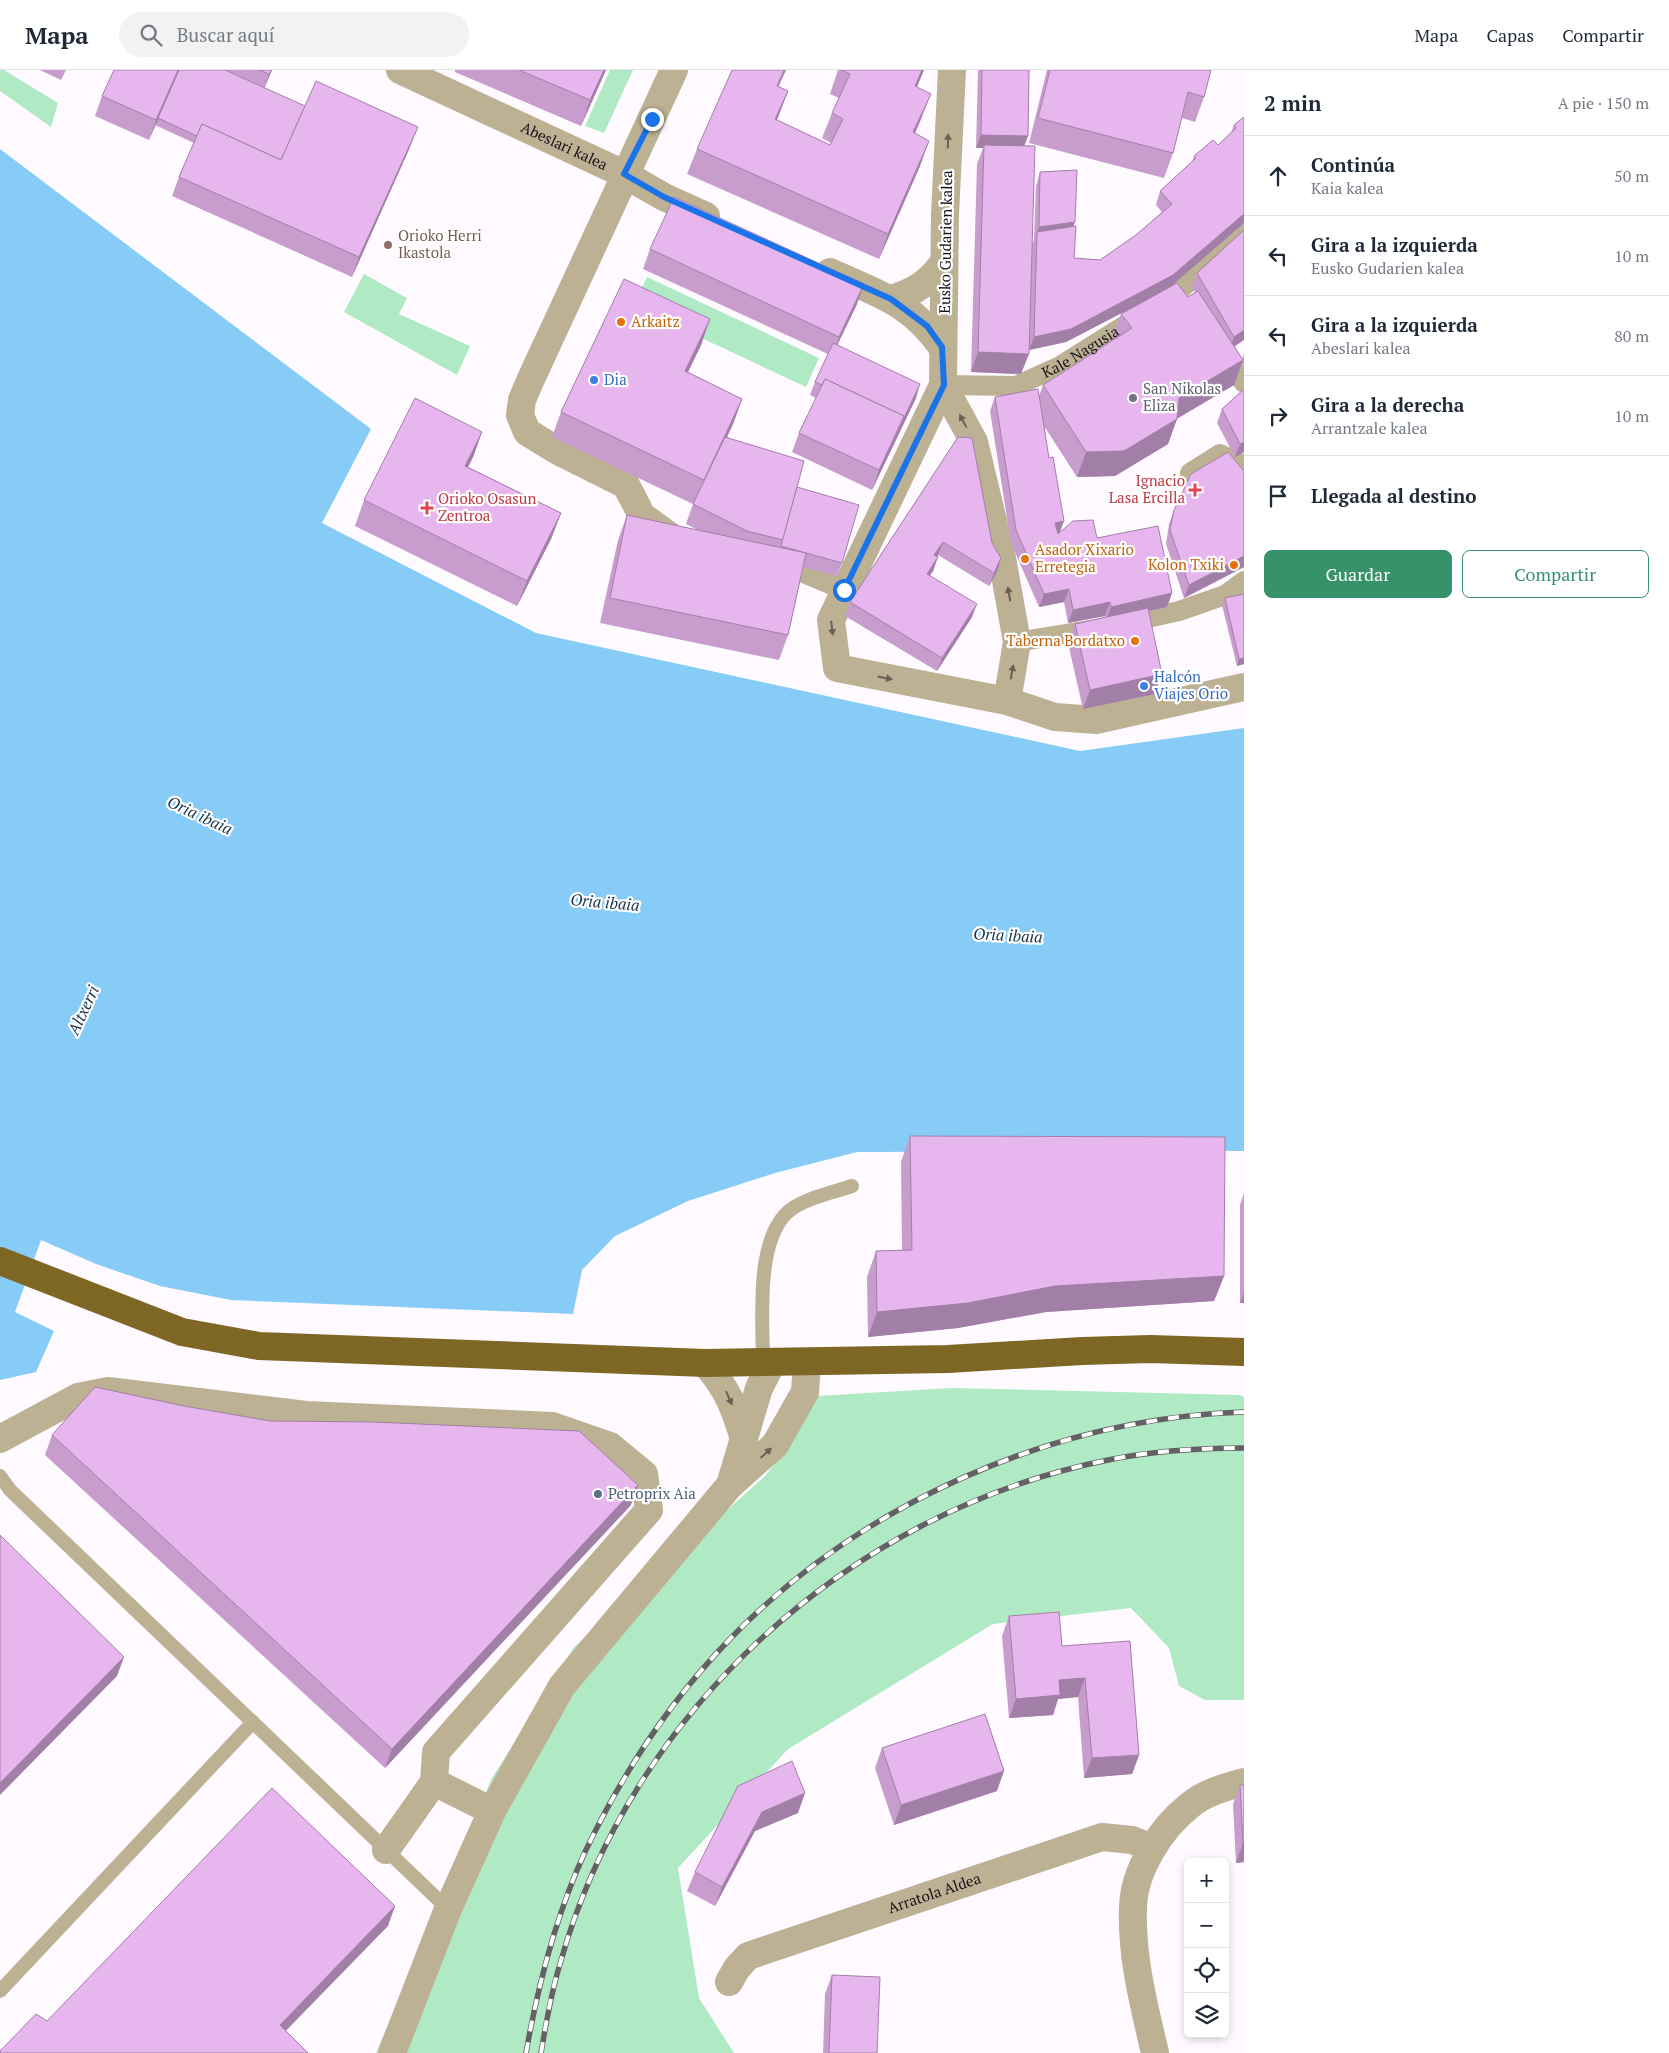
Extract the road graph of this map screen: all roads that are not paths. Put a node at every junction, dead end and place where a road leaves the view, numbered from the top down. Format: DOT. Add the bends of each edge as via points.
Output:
graph roads {
  1 [pos="674,70"];
  2 [pos="952,70"];
  3 [pos="413,73"];
  4 [pos="624,174"];
  5 [pos="727,226"];
  6 [pos="1244,228"];
  7 [pos="807,262"];
  8 [pos="944,262"];
  9 [pos="891,299"];
  10 [pos="1211,337"];
  11 [pos="942,347"];
  12 [pos="1244,383"];
  13 [pos="944,385"];
  14 [pos="1244,465"];
  15 [pos="1190,473"];
  16 [pos="638,508"];
  17 [pos="695,544"];
  18 [pos="761,561"];
  19 [pos="1244,581"];
  20 [pos="844,590"];
  21 [pos="1017,642"];
  22 [pos="1244,687"];
  23 [pos="1007,701"];
  24 [pos="852,1186"];
  25 [pos="0,1261"];
  26 [pos="1244,1352"];
  27 [pos="705,1362"];
  28 [pos="767,1362"];
  29 [pos="807,1362"];
  30 [pos="0,1438"];
  31 [pos="744,1439"];
  32 [pos="0,1476"];
  33 [pos="730,1485"];
  34 [pos="252,1722"];
  35 [pos="434,1782"];
  36 [pos="1244,1782"];
  37 [pos="492,1811"];
  38 [pos="1152,1848"];
  39 [pos="386,1850"];
  40 [pos="448,1908"];
  41 [pos="729,1982"];
  42 [pos="0,1991"];
  43 [pos="392,2053"];
  44 [pos="1155,2053"];
  1 -- 4 [label="street"];
  8 -- 2 [label="street, Eusko Gudarien kalea, one-way"];
  3 -- 4 [label="street, Abeslari kalea"];
  4 -- 5 [label="street, Abeslari kalea" via="664,197"];
  4 -- 16 [label="street" via="530,381 520,415 526,432 626,485"];
  6 -- 13 [label="street, Kale Nagusia" via="1184,300 1060,366 1016,386"];
  7 -- 9 [label="street"];
  8 -- 9 [label="street" via="933,278 911,294"];
  8 -- 11 [label="street, Eusko Gudarien kalea"];
  9 -- 11 [label="street" via="927,326"];
  10 -- 12 [label="street"];
  11 -- 13 [label="street, Eusko Gudarien kalea"];
  13 -- 20 [label="street"];
  21 -- 13 [label="street, Eusko Gudarien kalea, one-way" via="1002,558 974,442"];
  14 -- 15 [label="street" via="1220,454"];
  16 -- 17 [label="street" via="686,542"];
  18 -- 20 [label="street" via="799,571"];
  19 -- 21 [label="street" via="1226,595 1179,611 1066,636"];
  20 -- 23 [label="street, one-way" via="831,620 837,668"];
  23 -- 21 [label="street, Eusko Gudarien kalea, one-way"];
  22 -- 23 [label="street" via="1096,720 1056,717"];
  24 -- 28 [label="lane" via="796,1205 776,1223 766,1250"];
  25 -- 27 [label="highway" via="182,1332 259,1346"];
  26 -- 29 [label="highway" via="1102,1350 948,1359"];
  27 -- 28 [label="highway"];
  27 -- 31 [label="street, one-way" via="723,1384"];
  28 -- 29 [label="highway"];
  28 -- 31 [label="street"];
  33 -- 29 [label="street, one-way" via="774,1445 805,1392"];
  30 -- 35 [label="street" via="78,1397 108,1391 306,1415 552,1426 610,1446 644,1474 649,1510 436,1752"];
  31 -- 33 [label="street"];
  32 -- 34 [label="lane" via="10,1490"];
  33 -- 37 [label="street" via="562,1686"];
  34 -- 39 [label="lane"];
  34 -- 42 [label="lane"];
  35 -- 37 [label="street"];
  35 -- 39 [label="street"];
  36 -- 38 [label="street" via="1220,1788 1189,1806"];
  37 -- 40 [label="street"];
  38 -- 41 [label="street, Arratola Aldea" via="1132,1840 1102,1837 748,1956"];
  38 -- 44 [label="street" via="1142,1869 1133,1905 1135,1961"];
  39 -- 40 [label="lane"];
  40 -- 43 [label="street"];
}
